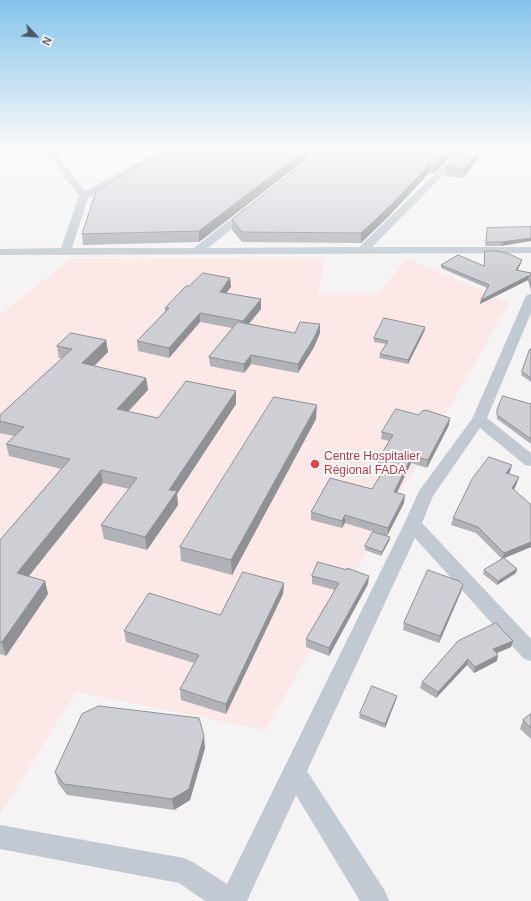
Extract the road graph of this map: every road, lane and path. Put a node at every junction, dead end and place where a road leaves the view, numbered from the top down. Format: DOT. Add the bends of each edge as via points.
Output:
graph roads {
  1 [pos="81,192"];
  2 [pos="91,192"];
  3 [pos="422,192"];
  4 [pos="84,196"];
  5 [pos="258,203"];
  6 [pos="531,250"];
  7 [pos="362,251"];
  8 [pos="0,252"];
  9 [pos="65,252"];
  10 [pos="196,252"];
  11 [pos="528,311"];
  12 [pos="479,419"];
  13 [pos="531,460"];
  14 [pos="413,524"];
  15 [pos="531,654"];
  16 [pos="295,772"];
  17 [pos="0,837"];
  18 [pos="228,901"];
  19 [pos="233,901"];
  20 [pos="375,901"];
  1 -- 4 [label="street"];
  2 -- 4 [label="street"];
  3 -- 7 [label="street"];
  4 -- 9 [label="street"];
  5 -- 10 [label="street"];
  6 -- 7 [label="street"];
  7 -- 10 [label="street"];
  8 -- 9 [label="street"];
  9 -- 10 [label="street"];
  11 -- 12 [label="street"];
  12 -- 13 [label="street"];
  12 -- 14 [label="street" via="425,495"];
  14 -- 15 [label="street"];
  14 -- 16 [label="street"];
  16 -- 19 [label="street"];
  16 -- 20 [label="street"];
  17 -- 18 [label="street" via="184,871"];
}
